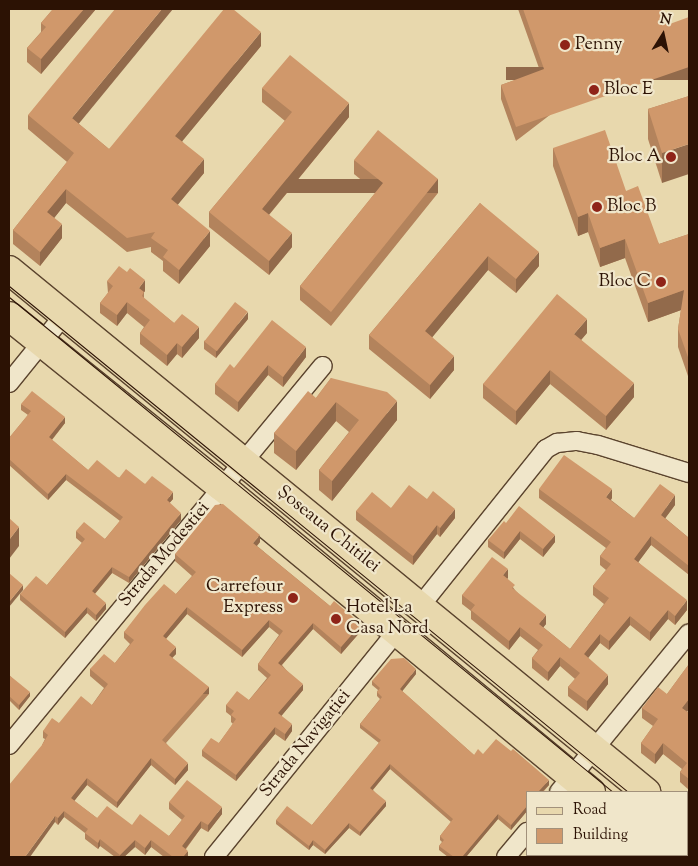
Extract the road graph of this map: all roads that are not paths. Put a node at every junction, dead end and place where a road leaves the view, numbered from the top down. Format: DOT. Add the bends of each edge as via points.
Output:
graph roads {
  1 [pos="9,270"];
  2 [pos="64,315"];
  3 [pos="9,316"];
  4 [pos="42,342"];
  5 [pos="322,366"];
  6 [pos="9,384"];
  7 [pos="243,461"];
  8 [pos="689,473"];
  9 [pos="222,486"];
  10 [pos="421,605"];
  11 [pos="397,631"];
  12 [pos="689,632"];
  13 [pos="9,745"];
  14 [pos="594,749"];
  15 [pos="574,787"];
  16 [pos="645,791"];
  17 [pos="526,833"];
  18 [pos="214,857"];
  19 [pos="506,857"];
  1 -- 2 [label="main road, Șoseaua Chitilei"];
  2 -- 4 [label="street"];
  2 -- 7 [label="main road, Șoseaua Chitilei"];
  3 -- 4 [label="main road, Șoseaua Chitilei"];
  4 -- 6 [label="street"];
  4 -- 9 [label="main road, Șoseaua Chitilei"];
  5 -- 7 [label="street, Strada Modestiei"];
  7 -- 9 [label="street, Strada Modestiei"];
  7 -- 10 [label="main road, Șoseaua Chitilei"];
  8 -- 10 [label="street" via="613,448 576,441 557,443 546,449"];
  9 -- 11 [label="main road, Șoseaua Chitilei"];
  9 -- 13 [label="street, Strada Modestiei"];
  10 -- 14 [label="main road, Șoseaua Chitilei"];
  11 -- 15 [label="main road, Șoseaua Chitilei"];
  11 -- 18 [label="street, Strada Navigației"];
  12 -- 14 [label="street"];
  14 -- 15 [label="street"];
  14 -- 16 [label="main road, Șoseaua Chitilei"];
  17 -- 19 [label="street"];
}
